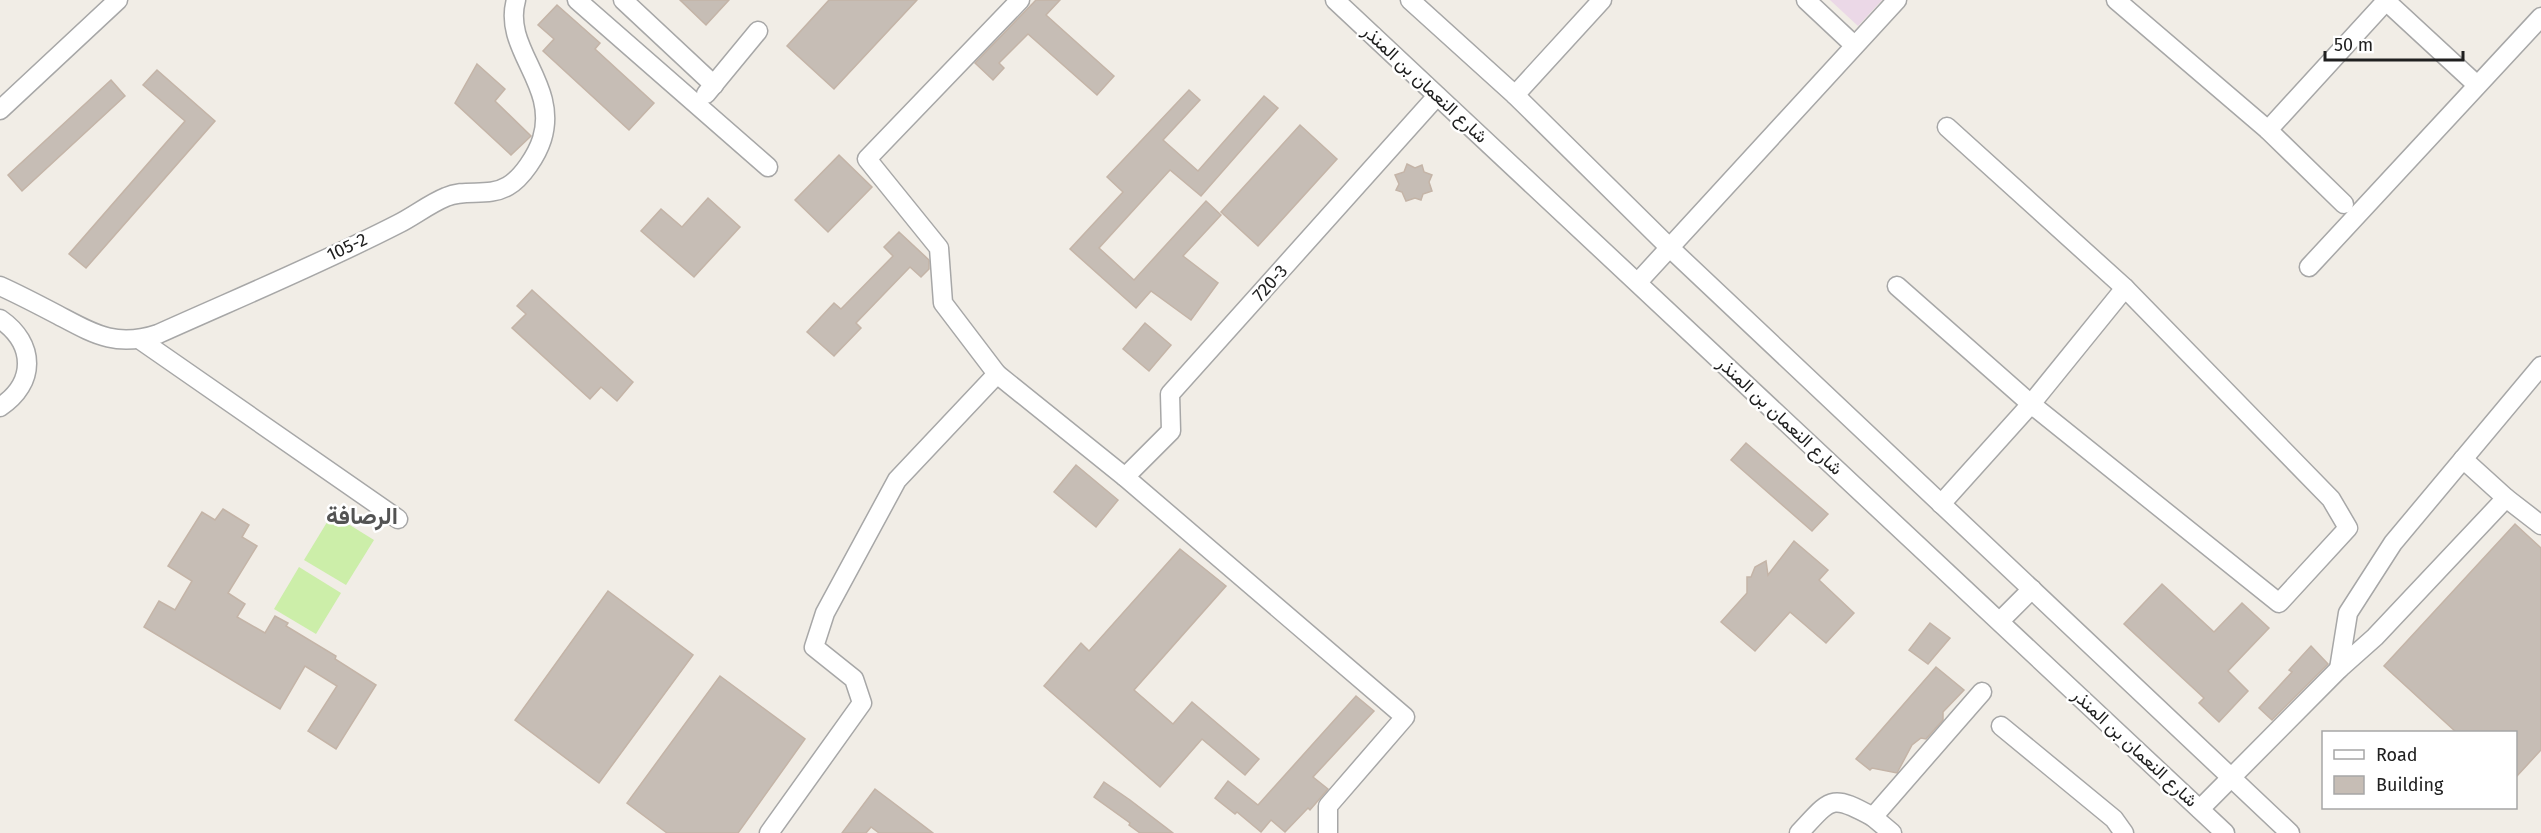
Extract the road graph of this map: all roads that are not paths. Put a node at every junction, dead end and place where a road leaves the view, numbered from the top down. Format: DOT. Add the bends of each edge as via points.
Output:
graph roads {
  1 [pos="118,0"];
  2 [pos="516,0"];
  3 [pos="577,0"];
  4 [pos="623,0"];
  5 [pos="1020,0"];
  6 [pos="1335,0"];
  7 [pos="1410,0"];
  8 [pos="1602,0"];
  9 [pos="1806,0"];
  10 [pos="1897,0"];
  11 [pos="2116,0"];
  12 [pos="2387,1"];
  13 [pos="2541,17"];
  14 [pos="758,31"];
  15 [pos="1854,45"];
  16 [pos="714,85"];
  17 [pos="2477,85"];
  18 [pos="1515,95"];
  19 [pos="1437,96"];
  20 [pos="696,104"];
  21 [pos="0,111"];
  22 [pos="1947,127"];
  23 [pos="2268,129"];
  24 [pos="768,167"];
  25 [pos="2344,204"];
  26 [pos="1669,247"];
  27 [pos="2309,267"];
  28 [pos="1638,282"];
  29 [pos="0,286"];
  30 [pos="1897,286"];
  31 [pos="2125,288"];
  32 [pos="0,319"];
  33 [pos="139,339"];
  34 [pos="2541,366"];
  35 [pos="997,374"];
  36 [pos="2031,404"];
  37 [pos="0,407"];
  38 [pos="2463,459"];
  39 [pos="1125,477"];
  40 [pos="2506,498"];
  41 [pos="1941,504"];
  42 [pos="398,519"];
  43 [pos="2541,525"];
  44 [pos="2032,589"];
  45 [pos="2000,621"];
  46 [pos="2339,669"];
  47 [pos="1982,693"];
  48 [pos="2001,726"];
  49 [pos="2231,779"];
  50 [pos="2200,809"];
  51 [pos="1873,817"];
  52 [pos="770,833"];
  53 [pos="1328,833"];
  54 [pos="1799,833"];
  55 [pos="1892,833"];
  56 [pos="2124,833"];
  57 [pos="2225,833"];
  58 [pos="2290,833"];
  1 -- 21 [label="street"];
  2 -- 33 [label="street, 105-2" via="515,30 546,111 541,143 518,178 498,191 465,192 444,198 398,224 158,334"];
  3 -- 20 [label="street"];
  4 -- 16 [label="street"];
  5 -- 35 [label="street" via="867,159 939,248 943,303"];
  6 -- 19 [label="street, شارع النعمان بن المنذر"];
  7 -- 18 [label="street"];
  8 -- 18 [label="street"];
  9 -- 15 [label="street"];
  10 -- 15 [label="street"];
  11 -- 23 [label="street"];
  12 -- 17 [label="street"];
  12 -- 23 [label="street"];
  13 -- 17 [label="street"];
  14 -- 16 [label="street"];
  15 -- 26 [label="street"];
  16 -- 20 [label="street"];
  17 -- 27 [label="street"];
  18 -- 26 [label="street"];
  19 -- 28 [label="street, شارع النعمان بن المنذر"];
  19 -- 39 [label="street, 720-3" via="1170,394 1171,431"];
  20 -- 24 [label="street"];
  22 -- 31 [label="street"];
  23 -- 25 [label="street"];
  26 -- 28 [label="street"];
  26 -- 41 [label="street"];
  28 -- 45 [label="street, شارع النعمان بن المنذر"];
  29 -- 33 [label="street, 105-2" via="95,334 117,340"];
  30 -- 36 [label="street"];
  31 -- 36 [label="street"];
  31 -- 36 [label="street" via="2331,499 2348,528 2279,603"];
  32 -- 37 [label="street" via="22,342 27,363 18,393"];
  33 -- 42 [label="street"];
  34 -- 38 [label="street"];
  35 -- 39 [label="street"];
  35 -- 52 [label="street" via="897,480 825,613 814,647 854,679 862,704"];
  36 -- 41 [label="street"];
  38 -- 40 [label="street"];
  38 -- 46 [label="street" via="2393,543 2348,613"];
  39 -- 53 [label="street" via="1405,717 1328,806"];
  40 -- 43 [label="street"];
  40 -- 46 [label="street" via="2375,637"];
  41 -- 44 [label="street"];
  44 -- 45 [label="street"];
  44 -- 49 [label="street"];
  45 -- 50 [label="street, شارع النعمان بن المنذر"];
  46 -- 49 [label="street"];
  47 -- 51 [label="street"];
  48 -- 56 [label="street" via="2114,819"];
  49 -- 50 [label="street"];
  49 -- 58 [label="street"];
  50 -- 57 [label="street, شارع النعمان بن المنذر"];
  51 -- 54 [label="street" via="1848,803 1834,801 1824,806"];
  51 -- 55 [label="street"];
}
